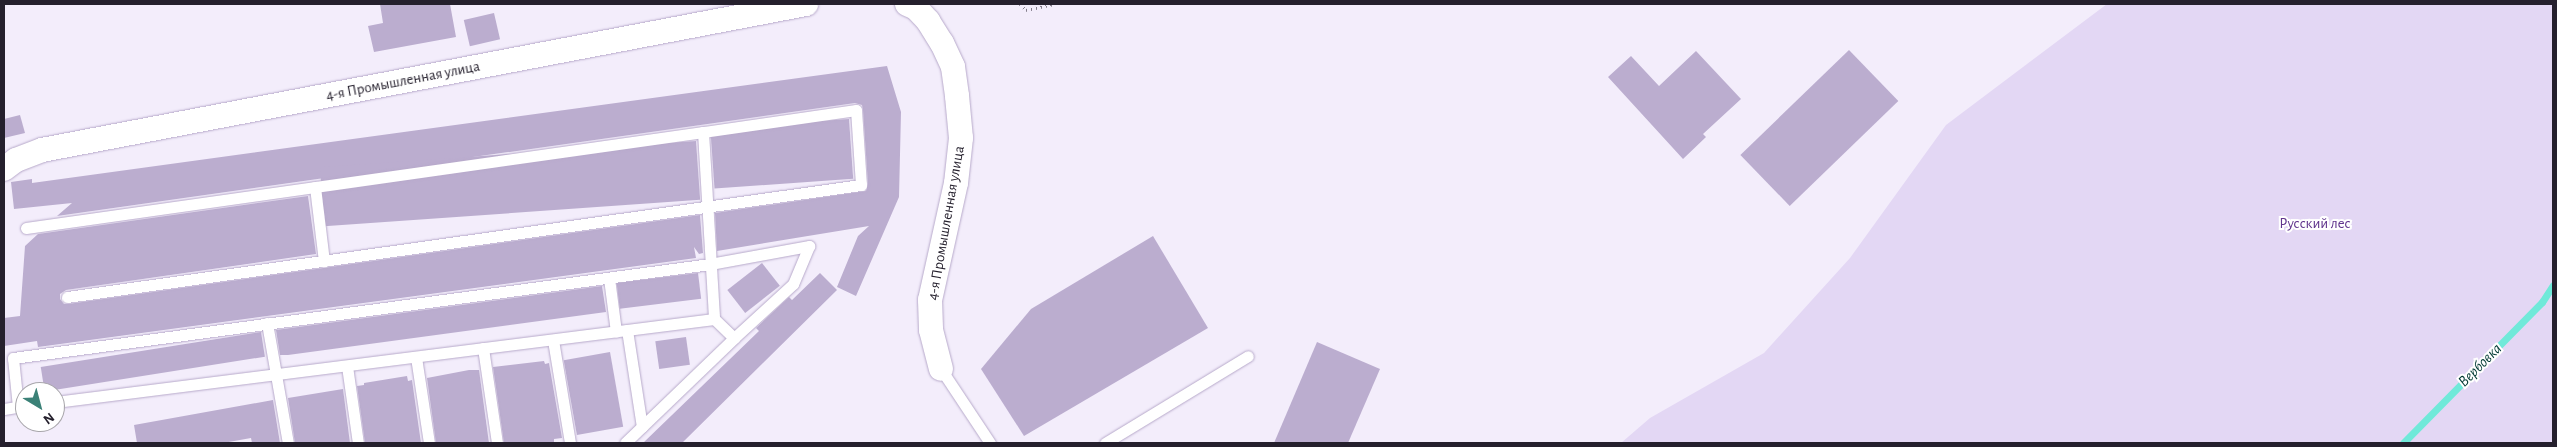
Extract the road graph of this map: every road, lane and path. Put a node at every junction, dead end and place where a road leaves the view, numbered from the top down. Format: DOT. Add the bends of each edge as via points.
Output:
graph roads {
  1 [pos="806,4"];
  2 [pos="1020,4"];
  3 [pos="1054,4"];
  4 [pos="917,5"];
  5 [pos="750,9"];
  6 [pos="703,132"];
  7 [pos="4,169"];
  8 [pos="315,187"];
  9 [pos="707,208"];
  10 [pos="26,228"];
  11 [pos="324,261"];
  12 [pos="710,264"];
  13 [pos="609,278"];
  14 [pos="67,297"];
  15 [pos="714,319"];
  16 [pos="267,323"];
  17 [pos="621,331"];
  18 [pos="734,338"];
  19 [pos="553,340"];
  20 [pos="483,348"];
  21 [pos="1248,356"];
  22 [pos="416,357"];
  23 [pos="347,366"];
  24 [pos="941,369"];
  25 [pos="276,375"];
  26 [pos="17,382"];
  27 [pos="65,401"];
  28 [pos="642,427"];
  29 [pos="288,443"];
  30 [pos="358,443"];
  31 [pos="429,443"];
  32 [pos="497,443"];
  33 [pos="570,443"];
  34 [pos="625,443"];
  35 [pos="990,443"];
  36 [pos="1105,443"];
  1 -- 5 [label="street, 4-я Промышленная улица"];
  2 -- 3 [label="path" via="1026,10"];
  4 -- 24 [label="street, 4-я Промышленная улица" via="942,43 953,67 961,138 956,183 930,300 931,330"];
  5 -- 7 [label="street, 4-я Промышленная улица" via="42,150 16,160"];
  6 -- 8 [label="lane"];
  6 -- 9 [label="lane"];
  6 -- 9 [label="lane" via="856,110 860,185"];
  8 -- 10 [label="lane"];
  8 -- 11 [label="lane"];
  9 -- 11 [label="lane"];
  9 -- 12 [label="lane"];
  11 -- 14 [label="lane"];
  12 -- 13 [label="lane"];
  12 -- 15 [label="lane"];
  12 -- 18 [label="lane" via="809,246 793,284"];
  13 -- 16 [label="lane"];
  13 -- 17 [label="lane"];
  15 -- 17 [label="lane"];
  15 -- 18 [label="lane"];
  16 -- 25 [label="lane"];
  16 -- 26 [label="lane" via="13,358"];
  17 -- 19 [label="lane"];
  17 -- 28 [label="lane"];
  18 -- 28 [label="lane"];
  19 -- 20 [label="lane"];
  19 -- 33 [label="lane"];
  20 -- 22 [label="lane"];
  20 -- 32 [label="lane"];
  21 -- 36 [label="lane"];
  22 -- 23 [label="lane"];
  22 -- 31 [label="lane"];
  23 -- 25 [label="lane"];
  23 -- 30 [label="lane"];
  24 -- 35 [label="lane"];
  25 -- 27 [label="lane"];
  25 -- 29 [label="lane"];
  28 -- 34 [label="lane"];
}
